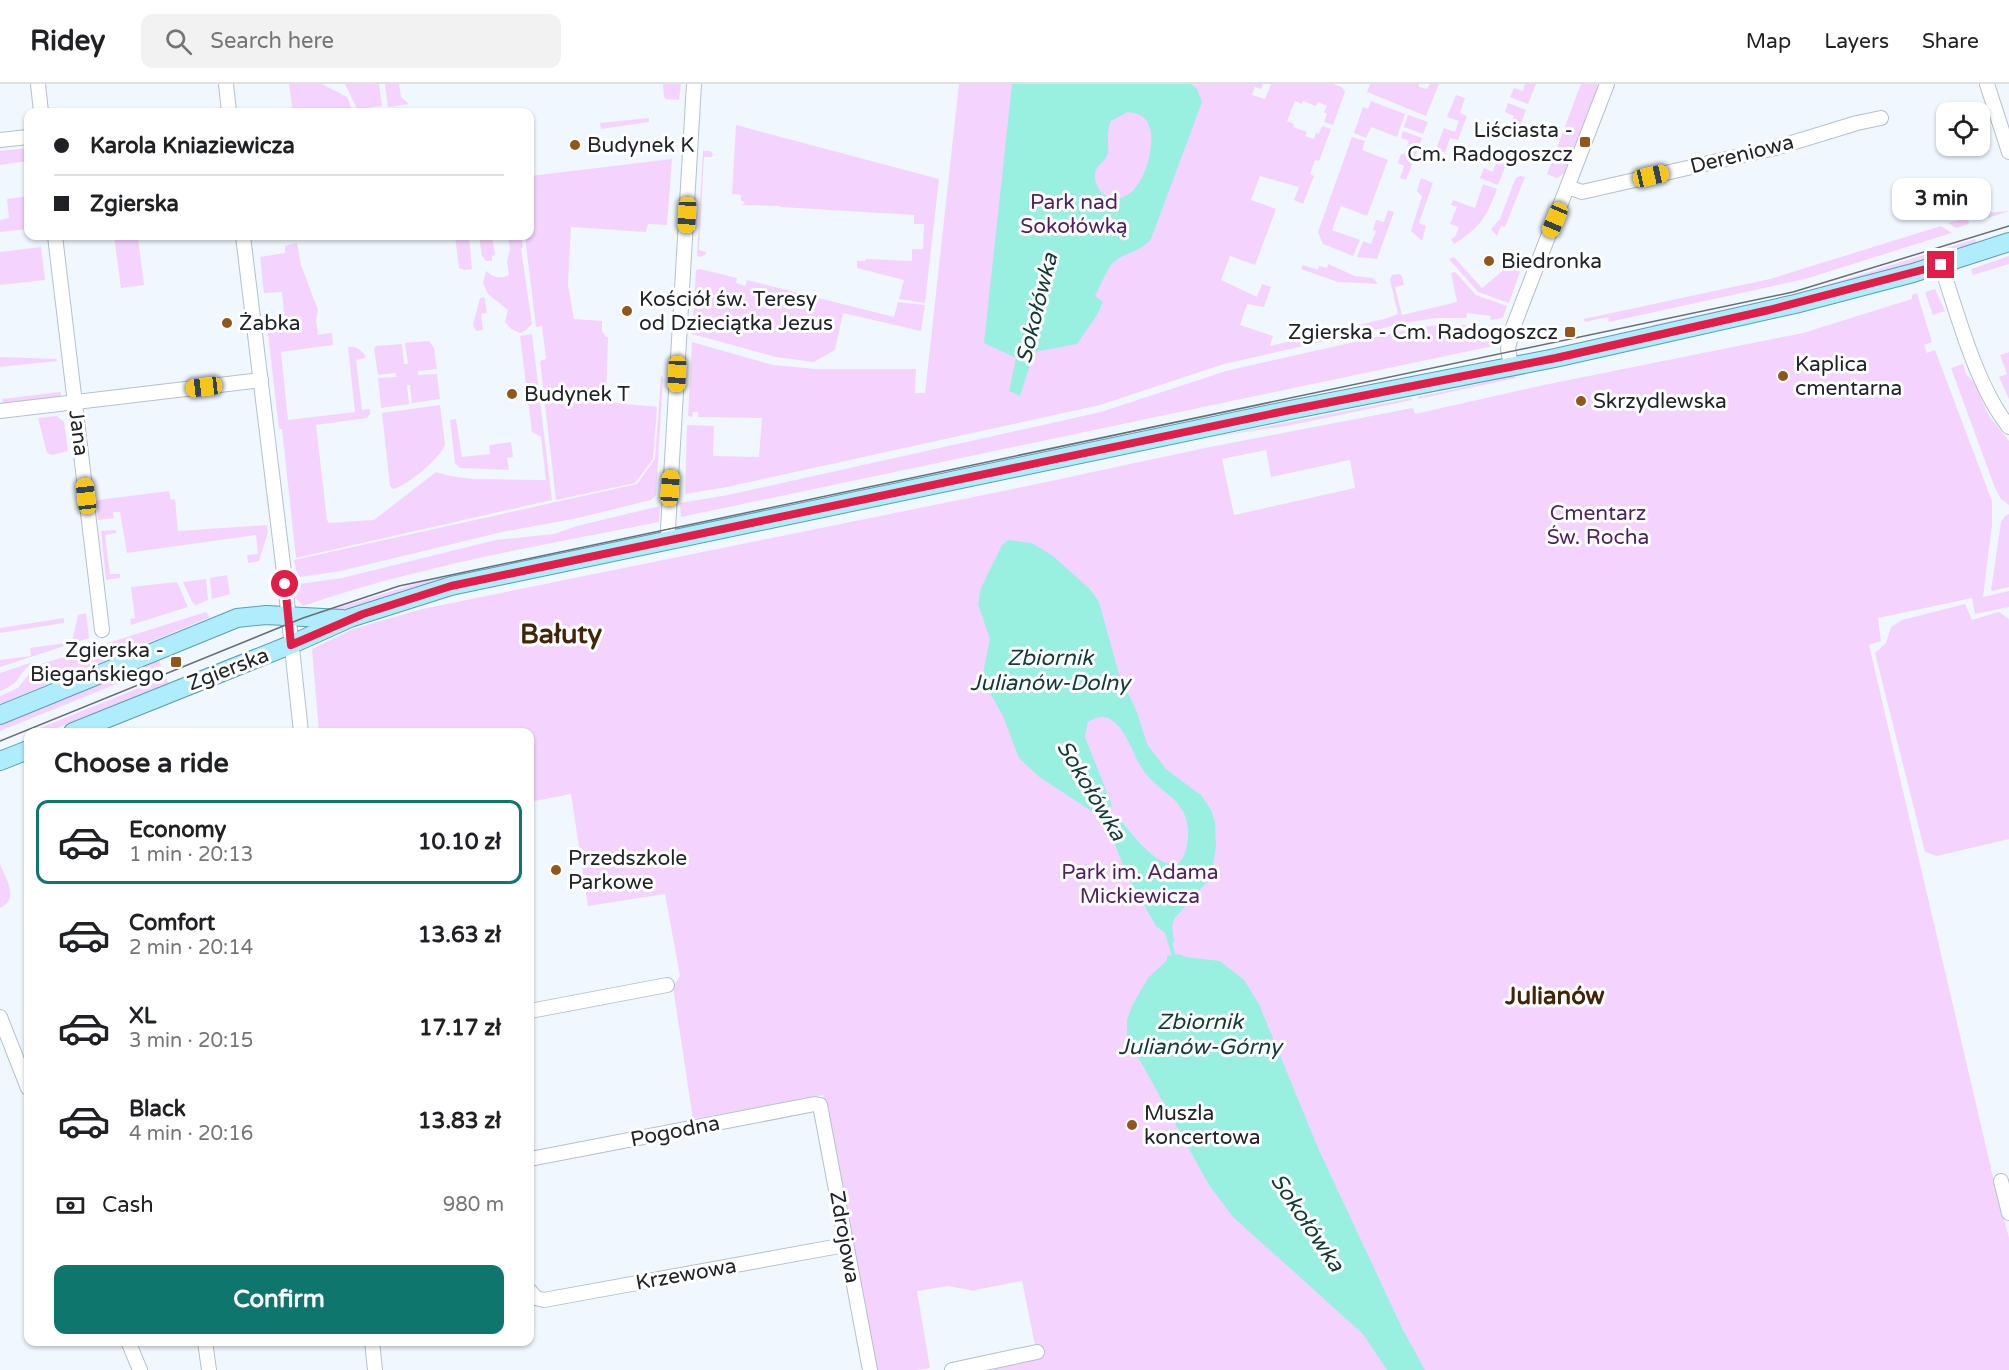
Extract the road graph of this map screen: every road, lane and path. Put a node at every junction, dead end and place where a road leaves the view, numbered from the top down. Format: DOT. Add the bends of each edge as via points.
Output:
graph roads {
  1 [pos="38,84"];
  2 [pos="226,84"];
  3 [pos="694,84"];
  4 [pos="1607,84"];
  5 [pos="1987,84"];
  6 [pos="41,108"];
  7 [pos="229,108"];
  8 [pos="1881,118"];
  9 [pos="2004,122"];
  10 [pos="24,137"];
  11 [pos="0,140"];
  12 [pos="2009,152"];
  13 [pos="1568,187"];
  14 [pos="55,240"];
  15 [pos="244,240"];
  16 [pos="2009,242"];
  17 [pos="1941,265"];
  18 [pos="1510,366"];
  19 [pos="261,380"];
  20 [pos="75,403"];
  21 [pos="0,411"];
  22 [pos="2009,427"];
  23 [pos="669,541"];
  24 [pos="288,616"];
  25 [pos="350,618"];
  26 [pos="102,630"];
  27 [pos="291,645"];
  28 [pos="0,715"];
  29 [pos="83,728"];
  30 [pos="301,728"];
  31 [pos="24,752"];
  32 [pos="0,761"];
  33 [pos="667,985"];
  34 [pos="534,1010"];
  35 [pos="0,1017"];
  36 [pos="24,1076"];
  37 [pos="820,1105"];
  38 [pos="534,1158"];
  39 [pos="2001,1181"];
  40 [pos="2009,1213"];
  41 [pos="845,1245"];
  42 [pos="534,1296"];
  43 [pos="131,1346"];
  44 [pos="206,1346"];
  45 [pos="373,1346"];
  46 [pos="1037,1352"];
  47 [pos="968,1368"];
  48 [pos="140,1370"];
  49 [pos="208,1370"];
  50 [pos="375,1370"];
  51 [pos="870,1370"];
  52 [pos="952,1370"];
  1 -- 6 [label="street"];
  2 -- 7 [label="street"];
  3 -- 23 [label="street"];
  4 -- 13 [label="street"];
  5 -- 9 [label="street"];
  8 -- 13 [label="street, Dereniowa" via="1774,148 1582,192"];
  9 -- 12 [label="street"];
  10 -- 11 [label="street"];
  13 -- 18 [label="street" via="1508,342"];
  14 -- 20 [label="street, Jana"];
  15 -- 19 [label="street"];
  16 -- 17 [label="main road, Zgierska"];
  17 -- 18 [label="main road, Zgierska" via="1769,310"];
  17 -- 22 [label="street" via="1983,382"];
  18 -- 23 [label="main road, Zgierska"];
  19 -- 20 [label="street"];
  19 -- 24 [label="street"];
  20 -- 21 [label="street"];
  20 -- 26 [label="street, Jana"];
  23 -- 25 [label="main road, Zgierska" via="451,586"];
  24 -- 25 [label="main road, Zgierska"];
  24 -- 27 [label="street"];
  24 -- 28 [label="main road, Zgierska" via="237,618"];
  25 -- 27 [label="main road, Zgierska"];
  27 -- 29 [label="main road, Zgierska"];
  27 -- 30 [label="street"];
  31 -- 32 [label="main road"];
  33 -- 34 [label="street"];
  35 -- 36 [label="street"];
  37 -- 38 [label="street, Pogodna"];
  37 -- 41 [label="street, Zdrojowa"];
  39 -- 40 [label="street"];
  41 -- 42 [label="street, Krzewowa" via="544,1300"];
  41 -- 51 [label="street, Zdrojowa"];
  43 -- 48 [label="street"];
  44 -- 49 [label="street"];
  45 -- 50 [label="street"];
  46 -- 47 [label="street"];
  47 -- 52 [label="street"];
}
